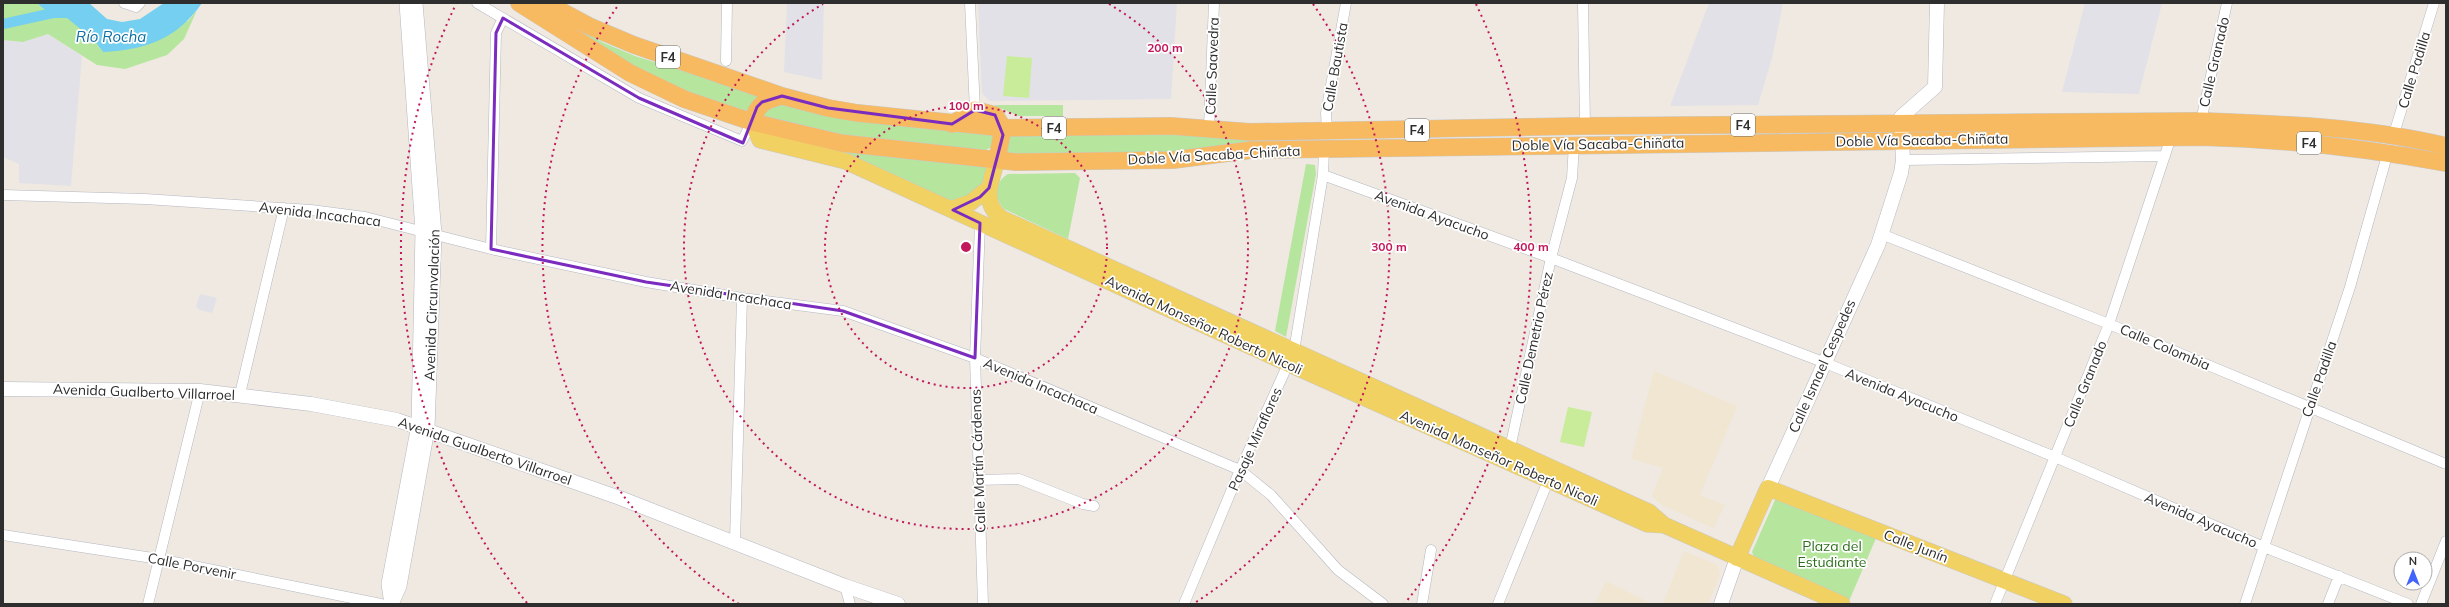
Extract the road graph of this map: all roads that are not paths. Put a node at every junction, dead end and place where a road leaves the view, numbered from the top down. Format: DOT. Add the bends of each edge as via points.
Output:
graph roads {
  1 [pos="124,3"];
  2 [pos="140,3"];
  3 [pos="406,3"];
  4 [pos="416,3"];
  5 [pos="477,3"];
  6 [pos="519,3"];
  7 [pos="546,3"];
  8 [pos="727,3"];
  9 [pos="970,3"];
  10 [pos="1214,3"];
  11 [pos="1346,3"];
  12 [pos="1583,3"];
  13 [pos="1937,3"];
  14 [pos="2228,3"];
  15 [pos="2434,3"];
  16 [pos="503,18"];
  17 [pos="726,61"];
  18 [pos="782,96"];
  19 [pos="975,110"];
  20 [pos="2201,121"];
  21 [pos="752,122"];
  22 [pos="952,124"];
  23 [pos="1585,126"];
  24 [pos="1003,128"];
  25 [pos="1209,128"];
  26 [pos="1327,131"];
  27 [pos="1900,132"];
  28 [pos="2171,137"];
  29 [pos="1574,144"];
  30 [pos="2391,144"];
  31 [pos="2446,146"];
  32 [pos="1324,149"];
  33 [pos="2165,156"];
  34 [pos="997,160"];
  35 [pos="1903,160"];
  36 [pos="2446,163"];
  37 [pos="1323,175"];
  38 [pos="988,188"];
  39 [pos="3,195"];
  40 [pos="284,208"];
  41 [pos="951,210"];
  42 [pos="980,223"];
  43 [pos="422,231"];
  44 [pos="435,234"];
  45 [pos="1881,234"];
  46 [pos="491,249"];
  47 [pos="1552,258"];
  48 [pos="742,298"];
  49 [pos="2109,324"];
  50 [pos="1291,357"];
  51 [pos="975,358"];
  52 [pos="1823,362"];
  53 [pos="3,389"];
  54 [pos="200,391"];
  55 [pos="240,394"];
  56 [pos="2309,406"];
  57 [pos="423,427"];
  58 [pos="1508,455"];
  59 [pos="2055,457"];
  60 [pos="2446,464"];
  61 [pos="1240,470"];
  62 [pos="1551,474"];
  63 [pos="978,480"];
  64 [pos="1768,488"];
  65 [pos="1094,506"];
  66 [pos="3,534"];
  67 [pos="735,542"];
  68 [pos="2446,542"];
  69 [pos="2264,547"];
  70 [pos="1431,550"];
  71 [pos="1737,558"];
  72 [pos="159,559"];
  73 [pos="2339,576"];
  74 [pos="2004,580"];
  75 [pos="845,586"];
  76 [pos="148,604"];
  77 [pos="381,604"];
  78 [pos="391,604"];
  79 [pos="850,604"];
  80 [pos="898,604"];
  81 [pos="983,604"];
  82 [pos="1184,604"];
  83 [pos="1383,604"];
  84 [pos="1422,604"];
  85 [pos="1498,604"];
  86 [pos="1721,604"];
  87 [pos="1842,604"];
  88 [pos="1995,604"];
  89 [pos="2064,604"];
  90 [pos="2245,604"];
  91 [pos="2328,604"];
  92 [pos="2408,604"];
  93 [pos="2421,604"];
  1 -- 2 [label="street" via="136,7"];
  3 -- 43 [label="street, Avenida Circunvalación"];
  4 -- 44 [label="street, Avenida Circunvalación"];
  5 -- 16 [label="street"];
  6 -- 21 [label="highway, F4" via="630,73 659,88 704,107"];
  7 -- 18 [label="highway, F4" via="634,46"];
  8 -- 17 [label="street"];
  9 -- 19 [label="street"];
  10 -- 25 [label="street, Calle Saavedra"];
  11 -- 26 [label="street, Calle Bautista" via="1326,113"];
  12 -- 23 [label="street"];
  13 -- 27 [label="main road" via="1936,87 1901,117"];
  14 -- 20 [label="street, Calle Granado"];
  15 -- 30 [label="street, Calle Padilla"];
  16 -- 21 [label="street" via="639,98 737,140 745,139"];
  16 -- 46 [label="street" via="496,33"];
  18 -- 21 [label="highway" via="762,102 757,107"];
  18 -- 22 [label="highway, Doble Vía Sacaba-Chiñata / F4" via="828,108"];
  19 -- 22 [label="highway"];
  19 -- 24 [label="highway" via="995,114"];
  20 -- 27 [label="highway, Doble Vía Sacaba-Chiñata / F4"];
  20 -- 30 [label="highway, Doble Vía Sacaba-Chiñata / F4" via="2286,124"];
  21 -- 34 [label="highway, Doble Vía Sacaba-Chiñata / F4" via="841,143"];
  21 -- 41 [label="main road, Avenida Monseñor Roberto Nicoli" via="760,140 845,161"];
  22 -- 24 [label="highway, Doble Vía Sacaba-Chiñata / F4"];
  23 -- 26 [label="highway, Doble Vía Sacaba-Chiñata / F4"];
  23 -- 27 [label="highway, Doble Vía Sacaba-Chiñata / F4"];
  24 -- 25 [label="highway, Doble Vía Sacaba-Chiñata / F4"];
  24 -- 34 [label="highway"];
  25 -- 26 [label="highway, Doble Vía Sacaba-Chiñata / F4" via="1250,132"];
  27 -- 28 [label="highway, Doble Vía Sacaba-Chiñata / F4"];
  27 -- 29 [label="highway, Doble Vía Sacaba-Chiñata / F4"];
  27 -- 35 [label="main road, Calle Ismael Cespedes"];
  28 -- 30 [label="highway, Doble Vía Sacaba-Chiñata / F4"];
  28 -- 33 [label="street, Calle Granado"];
  29 -- 32 [label="highway, Doble Vía Sacaba-Chiñata / F4"];
  29 -- 47 [label="street, Calle Demetrio Pérez" via="1572,178"];
  30 -- 31 [label="highway, Doble Vía Sacaba-Chiñata / F4"];
  30 -- 36 [label="highway, Doble Vía Sacaba-Chiñata / F4"];
  30 -- 56 [label="street, Calle Padilla" via="2350,287"];
  32 -- 34 [label="highway, Doble Vía Sacaba-Chiñata / F4" via="1251,150 1174,160"];
  32 -- 37 [label="street, Pasaje Miraflores"];
  33 -- 35 [label="street"];
  33 -- 49 [label="street, Calle Granado"];
  34 -- 38 [label="main road, Avenida Monseñor Roberto Nicoli"];
  35 -- 45 [label="main road, Calle Ismael Cespedes" via="1898,188"];
  37 -- 47 [label="street, Avenida Ayacucho"];
  37 -- 50 [label="street, Pasaje Miraflores"];
  38 -- 41 [label="main road" via="970,203"];
  38 -- 50 [label="main road, Avenida Monseñor Roberto Nicoli" via="990,205 1001,218"];
  39 -- 40 [label="street, Avenida Incachaca" via="145,199"];
  40 -- 43 [label="street, Avenida Incachaca" via="365,217"];
  40 -- 55 [label="street"];
  41 -- 42 [label="main road, Avenida Monseñor Roberto Nicoli"];
  42 -- 50 [label="main road, Avenida Monseñor Roberto Nicoli"];
  42 -- 51 [label="street, Calle Martín Cárdenas"];
  43 -- 44 [label="street, Avenida Incachaca"];
  43 -- 57 [label="street, Avenida Circunvalación"];
  44 -- 46 [label="street, Avenida Incachaca"];
  44 -- 57 [label="street, Avenida Circunvalación"];
  45 -- 49 [label="street, Calle Colombia"];
  45 -- 52 [label="main road, Calle Ismael Cespedes"];
  46 -- 48 [label="street, Avenida Incachaca" via="646,282"];
  47 -- 52 [label="street, Avenida Ayacucho"];
  47 -- 58 [label="street, Calle Demetrio Pérez"];
  48 -- 51 [label="street, Avenida Incachaca" via="843,311"];
  48 -- 67 [label="street"];
  49 -- 56 [label="street, Calle Colombia"];
  49 -- 59 [label="street, Calle Granado"];
  50 -- 58 [label="main road, Avenida Monseñor Roberto Nicoli"];
  50 -- 61 [label="street, Pasaje Miraflores"];
  51 -- 61 [label="street, Avenida Incachaca"];
  51 -- 63 [label="street, Calle Martín Cárdenas"];
  52 -- 59 [label="street, Avenida Ayacucho"];
  52 -- 64 [label="main road, Calle Ismael Cespedes"];
  53 -- 54 [label="main road, Avenida Gualberto Villarroel"];
  54 -- 55 [label="main road, Avenida Gualberto Villarroel"];
  54 -- 72 [label="street"];
  55 -- 57 [label="main road, Avenida Gualberto Villarroel" via="311,404"];
  56 -- 60 [label="street, Calle Colombia"];
  56 -- 69 [label="street, Calle Padilla"];
  57 -- 67 [label="main road, Avenida Gualberto Villarroel"];
  57 -- 78 [label="street, Avenida Circunvalación" via="388,584"];
  58 -- 62 [label="main road, Avenida Monseñor Roberto Nicoli"];
  59 -- 69 [label="street, Avenida Ayacucho"];
  59 -- 74 [label="street, Calle Granado"];
  61 -- 82 [label="street, Pasaje Miraflores"];
  61 -- 83 [label="street, Avenida Incachaca" via="1271,495 1338,570"];
  62 -- 71 [label="main road, Avenida Monseñor Roberto Nicoli" via="1647,524 1664,525"];
  62 -- 85 [label="street"];
  63 -- 65 [label="street" via="1019,478"];
  63 -- 81 [label="street, Calle Martín Cárdenas"];
  64 -- 71 [label="main road, Calle Ismael Cespedes"];
  64 -- 74 [label="main road, Calle Junín"];
  66 -- 72 [label="street, Calle Porvenir"];
  67 -- 75 [label="main road, Avenida Gualberto Villarroel"];
  68 -- 93 [label="street"];
  69 -- 73 [label="street, Avenida Ayacucho"];
  69 -- 90 [label="street, Calle Padilla"];
  70 -- 84 [label="street"];
  71 -- 86 [label="main road, Calle Ismael Cespedes"];
  71 -- 87 [label="main road, Avenida Monseñor Roberto Nicoli"];
  72 -- 76 [label="street"];
  72 -- 77 [label="street, Calle Porvenir"];
  73 -- 91 [label="street"];
  73 -- 92 [label="street, Avenida Ayacucho"];
  74 -- 88 [label="street, Calle Granado"];
  74 -- 89 [label="main road, Calle Junín"];
  75 -- 79 [label="street"];
  75 -- 80 [label="main road, Avenida Gualberto Villarroel"];
}
